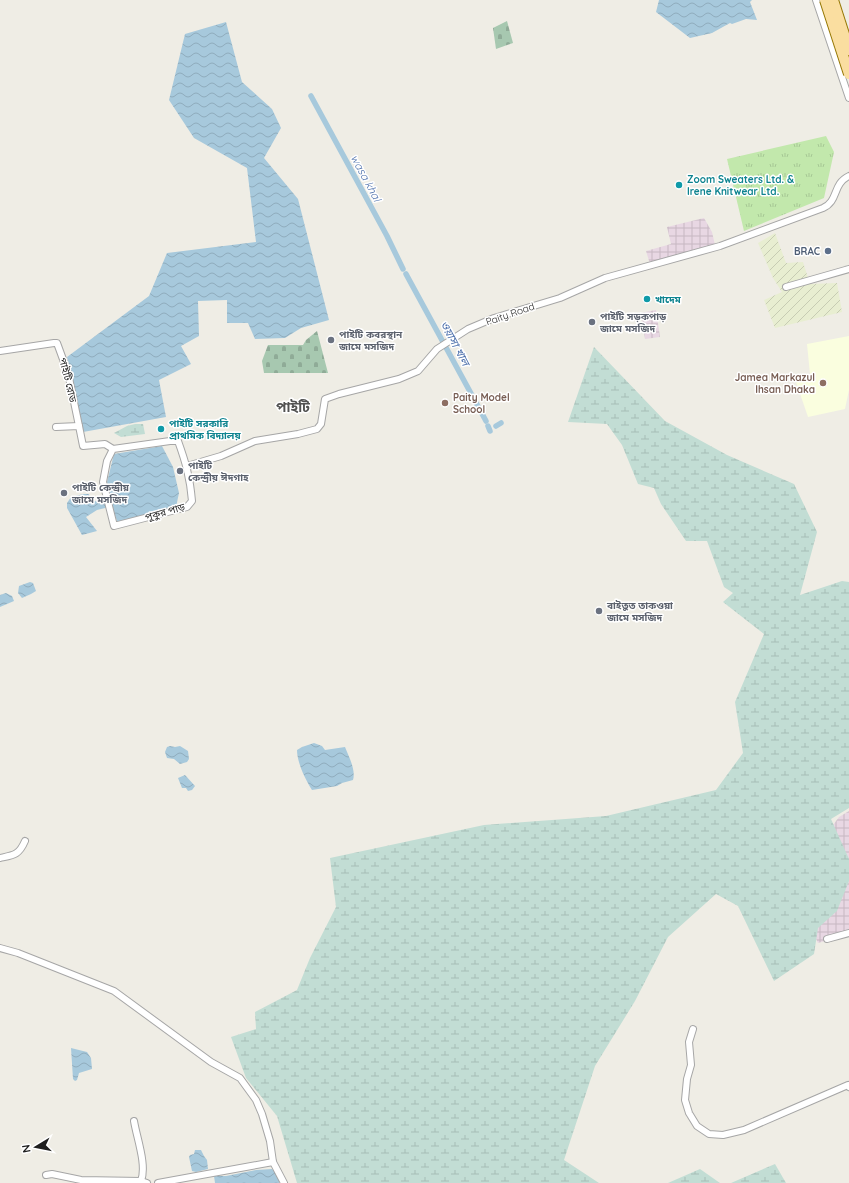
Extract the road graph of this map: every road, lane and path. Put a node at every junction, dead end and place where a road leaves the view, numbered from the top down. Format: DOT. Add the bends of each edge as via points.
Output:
graph roads {
  1 [pos="816,0"];
  2 [pos="837,1"];
  3 [pos="822,4"];
  4 [pos="849,50"];
  5 [pos="849,74"];
  6 [pos="849,98"];
  7 [pos="849,176"];
  8 [pos="849,269"];
  9 [pos="786,287"];
  10 [pos="0,351"];
  11 [pos="79,426"];
  12 [pos="56,427"];
  13 [pos="113,449"];
  14 [pos="187,466"];
  15 [pos="25,841"];
  16 [pos="0,858"];
  17 [pos="849,933"];
  18 [pos="827,939"];
  19 [pos="0,948"];
  20 [pos="692,1029"];
  21 [pos="849,1087"];
  22 [pos="134,1121"];
  23 [pos="273,1162"];
  24 [pos="46,1175"];
  25 [pos="72,1181"];
  26 [pos="144,1182"];
  27 [pos="158,1183"];
  28 [pos="284,1183"];
  1 -- 3 [label="street"];
  2 -- 3 [label="street"];
  2 -- 4 [label="main road, bridge"];
  3 -- 5 [label="main road, bridge"];
  3 -- 6 [label="street"];
  7 -- 14 [label="street, Paity Road" via="839,185 829,206 720,246 605,278 560,298 494,318 468,329 437,349 418,371 325,400 321,424 317,429 255,441 221,456"];
  8 -- 9 [label="street"];
  10 -- 11 [label="street, পাইটি রোড" via="57,343 68,373"];
  11 -- 12 [label="street"];
  11 -- 13 [label="street" via="83,446 105,444"];
  13 -- 14 [label="street, পুকুর পাড়" via="178,441"];
  13 -- 14 [label="street, পুকুর পাড়" via="107,461 103,482 114,526 187,507 192,501"];
  15 -- 16 [label="street" via="16,854"];
  17 -- 18 [label="street"];
  19 -- 23 [label="street" via="114,990 211,1062 240,1078 256,1100 262,1114"];
  20 -- 21 [label="street" via="685,1100 697,1126 709,1134 723,1136 744,1130 848,1085"];
  22 -- 26 [label="street"];
  23 -- 27 [label="street"];
  23 -- 28 [label="street"];
  24 -- 25 [label="street" via="52,1174"];
  25 -- 26 [label="street"];
}
